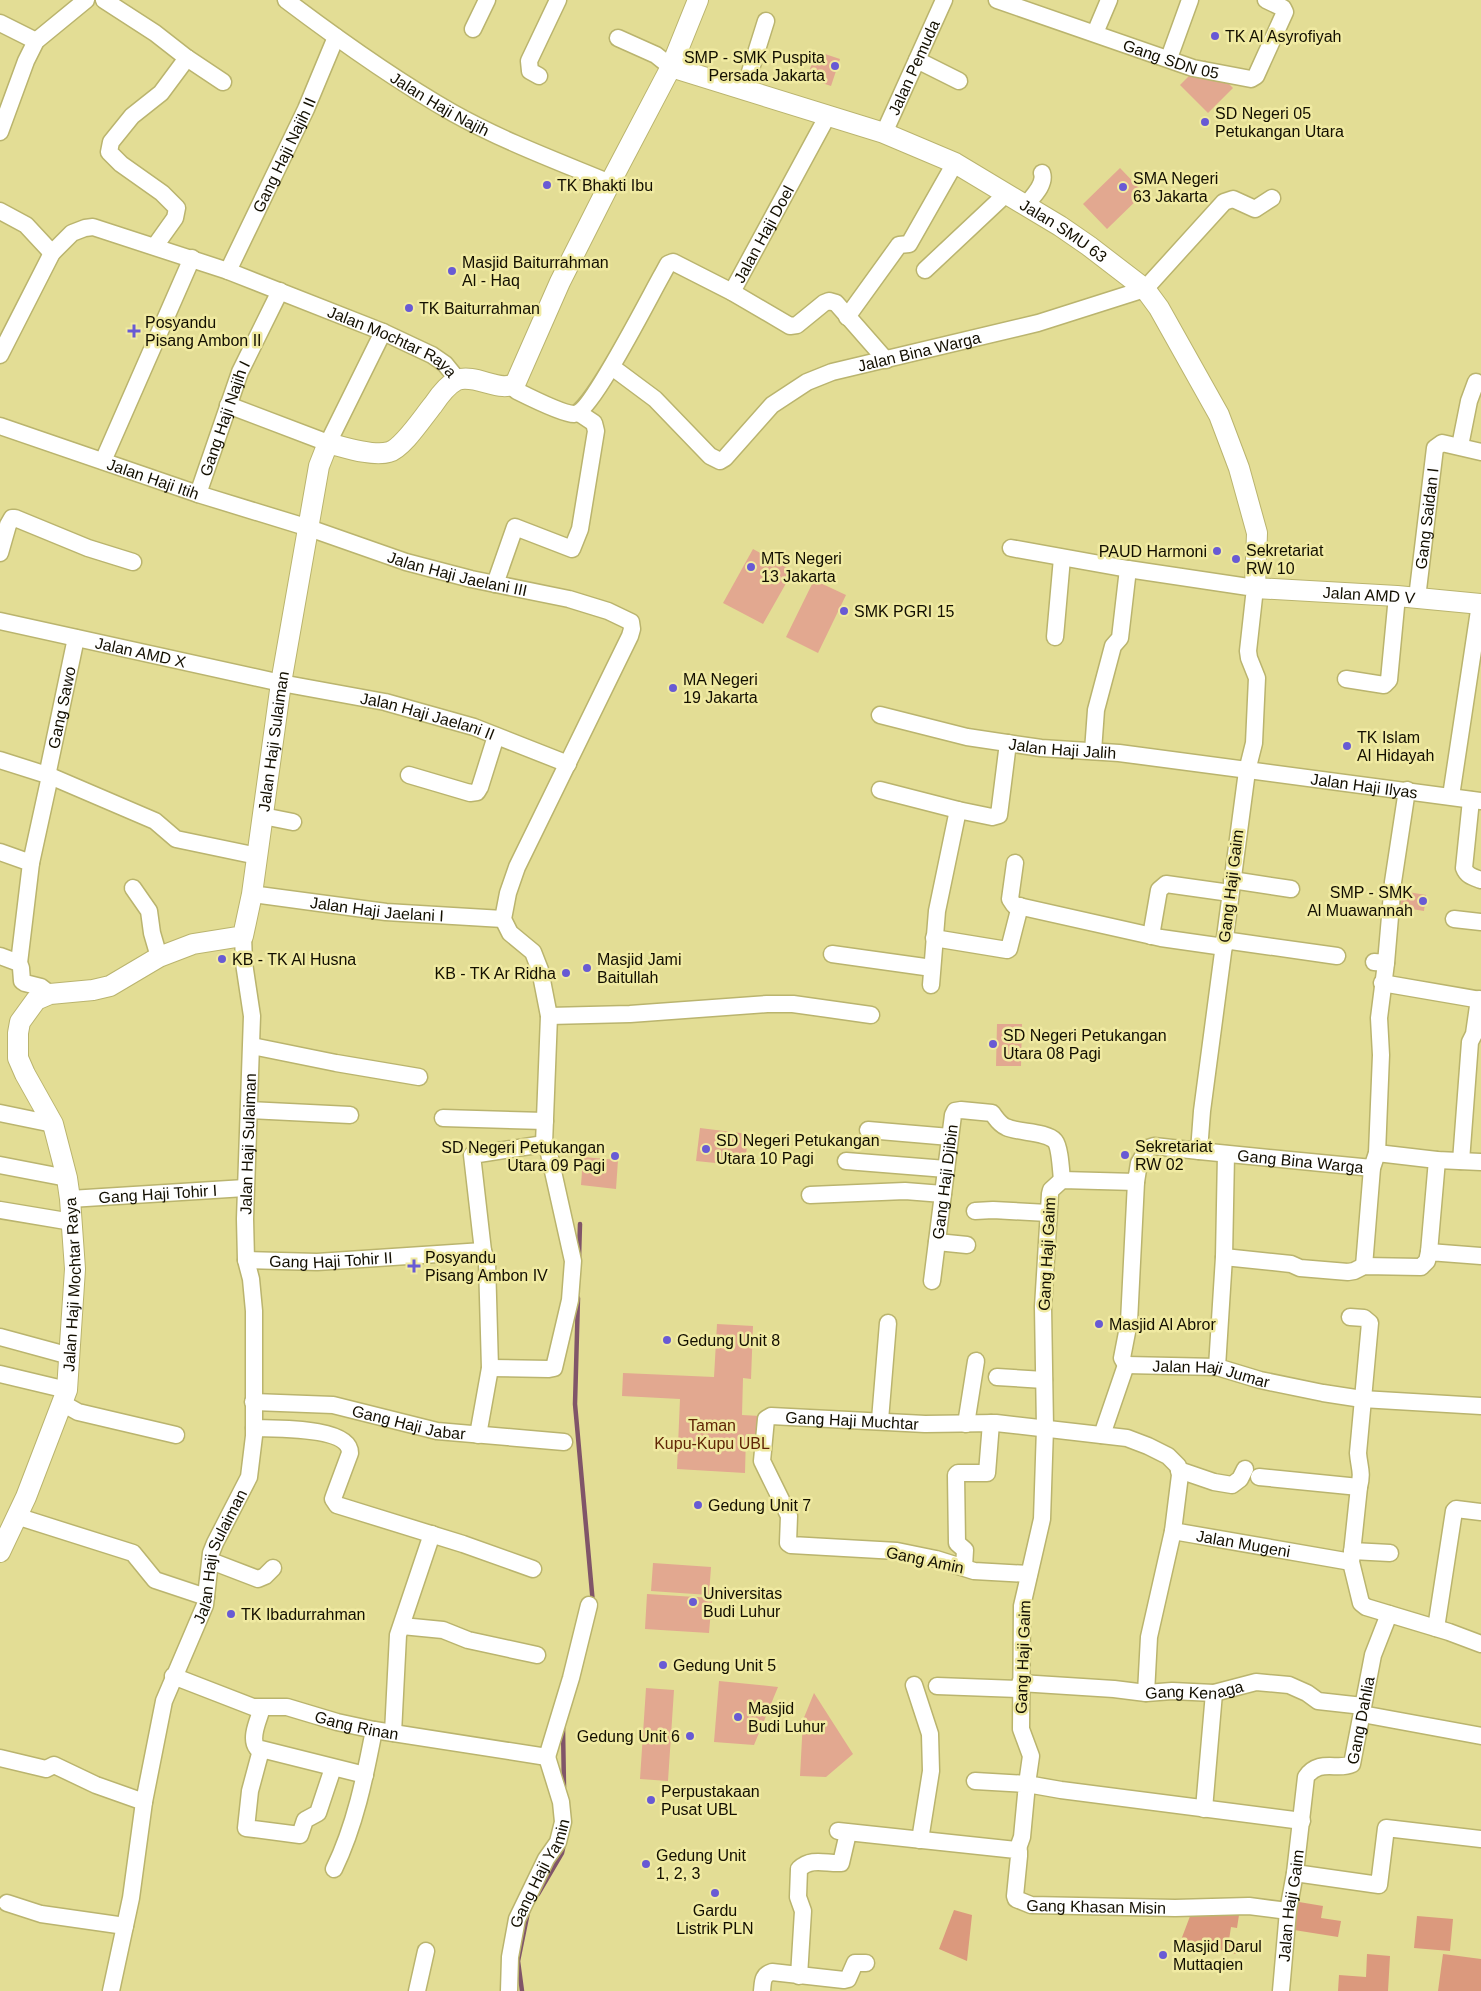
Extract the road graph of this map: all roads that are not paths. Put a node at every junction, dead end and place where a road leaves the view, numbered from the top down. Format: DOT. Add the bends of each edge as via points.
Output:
graph roads {
  1 [pos="86,0"];
  2 [pos="104,0"];
  3 [pos="487,0"];
  4 [pos="558,0"];
  5 [pos="698,0"];
  6 [pos="944,0"];
  7 [pos="997,0"];
  8 [pos="1109,0"];
  9 [pos="1190,0"];
  10 [pos="1266,0"];
  11 [pos="295,3"];
  12 [pos="766,21"];
  13 [pos="0,23"];
  14 [pos="473,29"];
  15 [pos="1095,33"];
  16 [pos="336,37"];
  17 [pos="618,38"];
  18 [pos="36,41"];
  19 [pos="187,58"];
  20 [pos="1169,58"];
  21 [pos="917,60"];
  22 [pos="671,67"];
  23 [pos="539,76"];
  24 [pos="959,81"];
  25 [pos="223,82"];
  26 [pos="744,90"];
  27 [pos="828,115"];
  28 [pos="0,132"];
  29 [pos="884,133"];
  30 [pos="955,163"];
  31 [pos="1042,173"];
  32 [pos="610,182"];
  33 [pos="1006,194"];
  34 [pos="1272,198"];
  35 [pos="1025,206"];
  36 [pos="0,211"];
  37 [pos="155,246"];
  38 [pos="52,253"];
  39 [pos="192,258"];
  40 [pos="925,270"];
  41 [pos="228,271"];
  42 [pos="1145,289"];
  43 [pos="280,291"];
  44 [pos="732,292"];
  45 [pos="847,317"];
  46 [pos="383,332"];
  47 [pos="0,355"];
  48 [pos="886,360"];
  49 [pos="612,367"];
  50 [pos="458,380"];
  51 [pos="1476,382"];
  52 [pos="512,387"];
  53 [pos="228,405"];
  54 [pos="579,413"];
  55 [pos="0,426"];
  56 [pos="328,442"];
  57 [pos="1460,446"];
  58 [pos="1481,452"];
  59 [pos="103,461"];
  60 [pos="198,494"];
  61 [pos="309,528"];
  62 [pos="1011,548"];
  63 [pos="0,553"];
  64 [pos="1062,558"];
  65 [pos="133,562"];
  66 [pos="1128,569"];
  67 [pos="496,584"];
  68 [pos="1255,588"];
  69 [pos="1397,596"];
  70 [pos="1417,598"];
  71 [pos="1480,604"];
  72 [pos="0,621"];
  73 [pos="1055,637"];
  74 [pos="76,638"];
  75 [pos="1346,679"];
  76 [pos="281,683"];
  77 [pos="880,714"];
  78 [pos="496,736"];
  79 [pos="1008,743"];
  80 [pos="1093,751"];
  81 [pos="0,760"];
  82 [pos="568,764"];
  83 [pos="1247,771"];
  84 [pos="409,775"];
  85 [pos="48,776"];
  86 [pos="880,790"];
  87 [pos="1407,790"];
  88 [pos="1451,796"];
  89 [pos="1476,800"];
  90 [pos="958,810"];
  91 [pos="263,816"];
  92 [pos="293,822"];
  93 [pos="0,852"];
  94 [pos="257,856"];
  95 [pos="1015,863"];
  96 [pos="31,864"];
  97 [pos="1481,880"];
  98 [pos="1231,887"];
  99 [pos="132,888"];
  100 [pos="1291,889"];
  101 [pos="252,894"];
  102 [pos="1020,906"];
  103 [pos="503,919"];
  104 [pos="1454,919"];
  105 [pos="1481,922"];
  106 [pos="244,936"];
  107 [pos="1151,936"];
  108 [pos="934,938"];
  109 [pos="1224,943"];
  110 [pos="832,954"];
  111 [pos="0,956"];
  112 [pos="1337,956"];
  113 [pos="159,957"];
  114 [pos="19,963"];
  115 [pos="932,968"];
  116 [pos="1382,983"];
  117 [pos="931,985"];
  118 [pos="50,994"];
  119 [pos="1480,1000"];
  120 [pos="871,1015"];
  121 [pos="549,1016"];
  122 [pos="252,1046"];
  123 [pos="420,1077"];
  124 [pos="249,1110"];
  125 [pos="0,1113"];
  126 [pos="350,1114"];
  127 [pos="443,1118"];
  128 [pos="545,1121"];
  129 [pos="53,1124"];
  130 [pos="868,1130"];
  131 [pos="950,1136"];
  132 [pos="544,1144"];
  133 [pos="1200,1151"];
  134 [pos="1226,1154"];
  135 [pos="1375,1160"];
  136 [pos="1437,1160"];
  137 [pos="846,1161"];
  138 [pos="1462,1161"];
  139 [pos="1481,1162"];
  140 [pos="0,1165"];
  141 [pos="946,1169"];
  142 [pos="67,1178"];
  143 [pos="1062,1180"];
  144 [pos="1136,1182"];
  145 [pos="245,1188"];
  146 [pos="944,1194"];
  147 [pos="810,1195"];
  148 [pos="70,1199"];
  149 [pos="0,1210"];
  150 [pos="975,1211"];
  151 [pos="1048,1213"];
  152 [pos="72,1222"];
  153 [pos="937,1242"];
  154 [pos="967,1245"];
  155 [pos="480,1251"];
  156 [pos="1429,1252"];
  157 [pos="1481,1256"];
  158 [pos="1224,1257"];
  159 [pos="246,1260"];
  160 [pos="1364,1266"];
  161 [pos="932,1281"];
  162 [pos="1350,1317"];
  163 [pos="888,1323"];
  164 [pos="0,1337"];
  165 [pos="70,1356"];
  166 [pos="976,1361"];
  167 [pos="1126,1365"];
  168 [pos="1217,1367"];
  169 [pos="490,1368"];
  170 [pos="0,1374"];
  171 [pos="997,1377"];
  172 [pos="1044,1380"];
  173 [pos="65,1397"];
  174 [pos="1362,1399"];
  175 [pos="253,1402"];
  176 [pos="1481,1406"];
  177 [pos="880,1420"];
  178 [pos="991,1423"];
  179 [pos="966,1424"];
  180 [pos="254,1428"];
  181 [pos="1045,1428"];
  182 [pos="176,1435"];
  183 [pos="478,1435"];
  184 [pos="1102,1435"];
  185 [pos="564,1442"];
  186 [pos="1179,1470"];
  187 [pos="1359,1487"];
  188 [pos="1481,1512"];
  189 [pos="16,1516"];
  190 [pos="1173,1531"];
  191 [pos="432,1534"];
  192 [pos="791,1545"];
  193 [pos="1,1548"];
  194 [pos="1390,1554"];
  195 [pos="1352,1557"];
  196 [pos="211,1561"];
  197 [pos="273,1568"];
  198 [pos="964,1568"];
  199 [pos="533,1569"];
  200 [pos="1029,1574"];
  201 [pos="206,1597"];
  202 [pos="589,1605"];
  203 [pos="1388,1614"];
  204 [pos="402,1626"];
  205 [pos="1436,1628"];
  206 [pos="1481,1644"];
  207 [pos="538,1655"];
  208 [pos="173,1676"];
  209 [pos="914,1685"];
  210 [pos="937,1686"];
  211 [pos="1020,1686"];
  212 [pos="1146,1693"];
  213 [pos="1214,1694"];
  214 [pos="262,1708"];
  215 [pos="1363,1710"];
  216 [pos="374,1730"];
  217 [pos="393,1733"];
  218 [pos="1481,1736"];
  219 [pos="260,1750"];
  220 [pos="547,1756"];
  221 [pos="0,1758"];
  222 [pos="333,1768"];
  223 [pos="365,1775"];
  224 [pos="974,1781"];
  225 [pos="1026,1784"];
  226 [pos="144,1802"];
  227 [pos="1204,1808"];
  228 [pos="1302,1821"];
  229 [pos="1481,1838"];
  230 [pos="920,1840"];
  231 [pos="1017,1850"];
  232 [pos="334,1869"];
  233 [pos="1295,1873"];
  234 [pos="7,1903"];
  235 [pos="1288,1911"];
  236 [pos="125,1926"];
  237 [pos="426,1952"];
  238 [pos="866,1963"];
  239 [pos="799,1976"];
  240 [pos="111,1991"];
  241 [pos="416,1991"];
  242 [pos="509,1991"];
  243 [pos="762,1991"];
  244 [pos="1281,1991"];
  1 -- 18 [label="street"];
  2 -- 19 [label="street" via="156,33"];
  3 -- 14 [label="street"];
  4 -- 23 [label="street" via="529,60 530,71"];
  5 -- 22 [label="street"];
  6 -- 21 [label="street, Jalan Pemuda"];
  7 -- 15 [label="street, Gang SDN 05"];
  8 -- 15 [label="street"];
  9 -- 20 [label="street"];
  10 -- 20 [label="street, Gang SDN 05" via="1284,8 1285,12 1253,78 1193,68"];
  11 -- 16 [label="street, Jalan Haji Najih"];
  12 -- 26 [label="street"];
  13 -- 18 [label="street"];
  15 -- 20 [label="street, Gang SDN 05"];
  16 -- 32 [label="street, Jalan Haji Najih" via="454,114 496,136"];
  16 -- 41 [label="street, Gang Haji Najih II" via="306,109"];
  17 -- 22 [label="street" via="656,55"];
  18 -- 28 [label="street"];
  19 -- 25 [label="street"];
  19 -- 37 [label="street" via="161,93 132,116 109,146 109,152 121,164 162,193 177,208 175,218"];
  21 -- 24 [label="street"];
  21 -- 29 [label="street, Jalan Pemuda"];
  22 -- 26 [label="street, Jalan SMU 63"];
  22 -- 32 [label="street"];
  26 -- 27 [label="street, Jalan SMU 63"];
  27 -- 29 [label="street, Jalan SMU 63"];
  27 -- 44 [label="street, Jalan Haji Doel"];
  29 -- 30 [label="street, Jalan SMU 63"];
  30 -- 33 [label="street, Jalan SMU 63"];
  30 -- 45 [label="street" via="909,244 899,245"];
  31 -- 35 [label="street" via="1042,183"];
  32 -- 52 [label="street"];
  33 -- 35 [label="street, Jalan SMU 63"];
  33 -- 40 [label="street"];
  34 -- 42 [label="street" via="1255,209 1232,199 1224,202"];
  35 -- 42 [label="street, Jalan SMU 63" via="1089,246"];
  36 -- 38 [label="street" via="26,225"];
  37 -- 38 [label="street, Jalan Mochtar Raya" via="93,227 78,230"];
  37 -- 39 [label="street, Jalan Mochtar Raya"];
  38 -- 47 [label="street, Jalan Mochtar Raya"];
  39 -- 41 [label="street, Jalan Mochtar Raya"];
  39 -- 59 [label="street"];
  41 -- 43 [label="street, Jalan Mochtar Raya"];
  42 -- 48 [label="street, Jalan Bina Warga" via="1038,322"];
  42 -- 68 [label="street, Jalan SMU 63" via="1219,415 1239,468 1257,533"];
  43 -- 46 [label="street, Jalan Mochtar Raya"];
  43 -- 53 [label="street, Gang Haji Najih I" via="240,372"];
  44 -- 45 [label="street" via="790,326 797,326 829,301 836,303"];
  44 -- 49 [label="street, Jalan Haji Doel" via="677,263 670,263"];
  45 -- 48 [label="street"];
  46 -- 50 [label="street, Jalan Mochtar Raya" via="432,354"];
  46 -- 56 [label="street"];
  48 -- 49 [label="street, Jalan Bina Warga" via="832,372 806,382 772,405 720,461 710,456 655,399"];
  49 -- 54 [label="street, Jalan Haji Doel"];
  50 -- 52 [label="street, Jalan Mochtar Raya" via="476,379"];
  50 -- 56 [label="street" via="444,391 396,449 377,453"];
  51 -- 57 [label="street"];
  52 -- 54 [label="street" via="565,412"];
  53 -- 56 [label="street"];
  53 -- 60 [label="street, Gang Haji Najih I"];
  54 -- 67 [label="street" via="594,423 596,431 580,529 572,549 515,527"];
  55 -- 59 [label="street, Jalan Haji Itih"];
  56 -- 61 [label="street, Jalan Haji Sulaiman" via="319,466"];
  57 -- 58 [label="street"];
  57 -- 70 [label="street, Gang Saidan I" via="1442,443 1434,452"];
  59 -- 60 [label="street, Jalan Haji Itih"];
  60 -- 61 [label="street, Jalan Haji Itih"];
  61 -- 67 [label="street, Jalan Haji Jaelani III" via="406,562"];
  61 -- 76 [label="street, Jalan Haji Sulaiman"];
  62 -- 64 [label="street"];
  63 -- 65 [label="street" via="8,526 15,518 88,548"];
  64 -- 66 [label="street"];
  64 -- 73 [label="street"];
  66 -- 68 [label="street"];
  66 -- 80 [label="street" via="1120,638 1113,646 1096,710"];
  67 -- 82 [label="street, Jalan Haji Jaelani III" via="569,599 631,622 632,629"];
  68 -- 69 [label="street, Jalan AMD V"];
  68 -- 83 [label="street, Gang Haji Gaim" via="1248,651 1257,678 1254,743"];
  69 -- 70 [label="street, Jalan AMD V"];
  69 -- 75 [label="street" via="1389,680 1384,686"];
  70 -- 71 [label="street, Jalan AMD V"];
  71 -- 88 [label="street"];
  72 -- 74 [label="street, Jalan AMD X"];
  74 -- 76 [label="street, Jalan AMD X"];
  74 -- 85 [label="street, Gang Sawo"];
  76 -- 78 [label="street, Jalan Haji Jaelani II" via="385,702"];
  76 -- 91 [label="street, Jalan Haji Sulaiman"];
  77 -- 79 [label="street, Jalan Haji Jalih" via="967,737"];
  78 -- 82 [label="street, Jalan Haji Jaelani II"];
  78 -- 84 [label="street" via="477,792 470,793"];
  79 -- 80 [label="street, Jalan Haji Jalih"];
  79 -- 90 [label="street" via="999,815 992,817"];
  80 -- 83 [label="street, Jalan Haji Jalih"];
  81 -- 85 [label="street"];
  82 -- 103 [label="street" via="517,867"];
  83 -- 87 [label="street, Jalan Haji Ilyas"];
  83 -- 98 [label="street, Gang Haji Gaim"];
  85 -- 94 [label="street" via="155,821 176,840"];
  85 -- 96 [label="street, Gang Sawo"];
  86 -- 90 [label="street"];
  87 -- 88 [label="street, Jalan Haji Ilyas"];
  87 -- 116 [label="street" via="1380,962"];
  88 -- 89 [label="street, Jalan Haji Ilyas"];
  89 -- 97 [label="street" via="1464,868 1469,876"];
  90 -- 108 [label="street"];
  91 -- 92 [label="street"];
  91 -- 94 [label="street, Jalan Haji Sulaiman"];
  93 -- 96 [label="street"];
  94 -- 101 [label="street, Jalan Haji Sulaiman"];
  95 -- 102 [label="street" via="1010,899 1014,905"];
  96 -- 114 [label="street, Gang Sawo"];
  98 -- 100 [label="street"];
  98 -- 107 [label="street" via="1166,884 1159,890"];
  98 -- 109 [label="street, Gang Haji Gaim"];
  99 -- 113 [label="street" via="149,911"];
  101 -- 103 [label="street, Jalan Haji Jaelani I" via="386,912"];
  101 -- 106 [label="street, Jalan Haji Sulaiman"];
  102 -- 107 [label="street"];
  102 -- 108 [label="street" via="1007,950"];
  103 -- 121 [label="street" via="510,933 533,952"];
  104 -- 105 [label="street"];
  106 -- 113 [label="street, Jalan Haji Mochtar Raya" via="193,944"];
  106 -- 122 [label="street, Jalan Haji Sulaiman"];
  107 -- 109 [label="street"];
  108 -- 115 [label="street"];
  109 -- 112 [label="street"];
  109 -- 133 [label="street, Gang Haji Gaim" via="1202,1111"];
  110 -- 115 [label="street"];
  111 -- 114 [label="street"];
  113 -- 118 [label="street, Jalan Haji Mochtar Raya" via="110,986"];
  114 -- 118 [label="street" via="23,982 41,987"];
  115 -- 117 [label="street"];
  116 -- 119 [label="street"];
  116 -- 135 [label="street"];
  118 -- 129 [label="street, Jalan Haji Mochtar Raya" via="36,1000 20,1022 18,1058"];
  119 -- 138 [label="street" via="1470,1042"];
  120 -- 121 [label="street" via="793,1004 767,1004"];
  121 -- 128 [label="street"];
  122 -- 123 [label="street"];
  122 -- 124 [label="street, Jalan Haji Sulaiman"];
  124 -- 126 [label="street"];
  124 -- 145 [label="street, Jalan Haji Sulaiman"];
  125 -- 129 [label="street"];
  127 -- 128 [label="street"];
  128 -- 132 [label="street"];
  129 -- 142 [label="street, Jalan Haji Mochtar Raya"];
  130 -- 131 [label="street"];
  131 -- 141 [label="street, Gang Haji Djibin"];
  131 -- 143 [label="street, Gang Haji Djibin" via="953,1115 957,1110 992,1113 1007,1128 1054,1140"];
  132 -- 155 [label="street" via="472,1155"];
  132 -- 169 [label="street" via="548,1148 574,1261 570,1300 556,1365 549,1369"];
  133 -- 134 [label="street, Gang Bina Warga"];
  133 -- 144 [label="street" via="1148,1148 1139,1163"];
  134 -- 135 [label="street, Gang Bina Warga"];
  134 -- 158 [label="street"];
  135 -- 136 [label="street, Gang Bina Warga"];
  135 -- 160 [label="street"];
  136 -- 138 [label="street, Gang Bina Warga"];
  136 -- 156 [label="street"];
  137 -- 141 [label="street"];
  138 -- 139 [label="street, Gang Bina Warga"];
  140 -- 142 [label="street"];
  141 -- 146 [label="street, Gang Haji Djibin"];
  142 -- 148 [label="street, Jalan Haji Mochtar Raya"];
  143 -- 144 [label="street, Gang Haji Gaim"];
  143 -- 151 [label="street, Gang Haji Gaim" via="1051,1190"];
  144 -- 167 [label="street" via="1129,1322 1122,1358"];
  145 -- 148 [label="street, Gang Haji Tohir I"];
  145 -- 159 [label="street, Jalan Haji Sulaiman"];
  146 -- 147 [label="street" via="905,1191"];
  146 -- 153 [label="street, Gang Haji Djibin"];
  148 -- 152 [label="street, Jalan Haji Mochtar Raya"];
  149 -- 152 [label="street"];
  150 -- 151 [label="street"];
  151 -- 172 [label="street, Gang Haji Gaim"];
  152 -- 165 [label="street, Jalan Haji Mochtar Raya" via="75,1269"];
  153 -- 154 [label="street"];
  153 -- 161 [label="street, Gang Haji Djibin"];
  155 -- 159 [label="street, Gang Haji Tohir II" via="317,1262"];
  155 -- 169 [label="street" via="488,1262"];
  156 -- 157 [label="street"];
  156 -- 160 [label="street" via="1421,1266"];
  158 -- 160 [label="street" via="1348,1272"];
  158 -- 168 [label="street"];
  159 -- 175 [label="street, Jalan Haji Sulaiman" via="254,1310"];
  162 -- 174 [label="street" via="1364,1318 1370,1323"];
  163 -- 177 [label="street"];
  164 -- 165 [label="street"];
  165 -- 173 [label="street, Jalan Haji Mochtar Raya"];
  166 -- 179 [label="street"];
  167 -- 168 [label="street, Jalan Haji Jumar"];
  167 -- 184 [label="street"];
  168 -- 174 [label="street, Jalan Haji Jumar" via="1260,1380"];
  169 -- 183 [label="street"];
  170 -- 173 [label="street"];
  171 -- 172 [label="street"];
  172 -- 181 [label="street, Gang Haji Gaim"];
  173 -- 182 [label="street" via="78,1412"];
  173 -- 189 [label="street, Jalan Haji Mochtar Raya"];
  174 -- 176 [label="street, Jalan Haji Jumar"];
  174 -- 187 [label="street" via="1358,1453 1362,1476"];
  175 -- 180 [label="street, Jalan Haji Sulaiman"];
  175 -- 183 [label="street, Gang Haji Jabar" via="333,1405 438,1431"];
  177 -- 179 [label="street, Gang Haji Muchtar"];
  177 -- 192 [label="street, Gang Haji Muchtar" via="767,1417 762,1461 789,1516 788,1543"];
  178 -- 179 [label="street, Gang Haji Muchtar"];
  178 -- 181 [label="street, Gang Haji Muchtar"];
  178 -- 198 [label="street" via="988,1472 958,1473 956,1476 957,1544 965,1550"];
  180 -- 191 [label="street" via="312,1430 346,1444 350,1454 334,1496 335,1503"];
  180 -- 196 [label="street, Jalan Haji Sulaiman" via="250,1477 215,1544"];
  181 -- 184 [label="street"];
  181 -- 200 [label="street, Gang Haji Gaim" via="1042,1520"];
  183 -- 185 [label="street, Gang Haji Jabar"];
  184 -- 186 [label="street" via="1127,1438 1148,1446 1168,1456"];
  186 -- 187 [label="street" via="1232,1485 1252,1473"];
  186 -- 190 [label="street, Jalan Mugeni"];
  187 -- 195 [label="street"];
  188 -- 205 [label="street" via="1456,1508 1454,1511"];
  189 -- 193 [label="street, Jalan Haji Mochtar Raya"];
  189 -- 201 [label="street" via="132,1553 155,1580"];
  190 -- 195 [label="street, Jalan Mugeni"];
  190 -- 212 [label="street" via="1149,1638"];
  191 -- 199 [label="street"];
  191 -- 204 [label="street"];
  192 -- 198 [label="street, Gang Amin" via="898,1551"];
  194 -- 195 [label="street, Jalan Mugeni"];
  195 -- 203 [label="street" via="1363,1606"];
  196 -- 197 [label="street" via="258,1579"];
  196 -- 201 [label="street, Jalan Haji Sulaiman"];
  198 -- 200 [label="street, Gang Amin"];
  200 -- 211 [label="street, Gang Haji Gaim" via="1022,1606"];
  201 -- 208 [label="street, Jalan Haji Sulaiman"];
  202 -- 220 [label="street"];
  203 -- 205 [label="street"];
  203 -- 215 [label="street, Gang Dahlia" via="1374,1655"];
  204 -- 207 [label="street" via="443,1630 468,1640"];
  204 -- 217 [label="street" via="398,1635"];
  205 -- 206 [label="street"];
  208 -- 214 [label="street, Gang Rinan"];
  208 -- 226 [label="street, Jalan Haji Sulaiman" via="164,1701"];
  209 -- 230 [label="street" via="930,1734 931,1771"];
  210 -- 211 [label="street, Gang Kenaga"];
  211 -- 212 [label="street, Gang Kenaga"];
  211 -- 225 [label="street, Gang Haji Gaim" via="1021,1729 1031,1756"];
  212 -- 213 [label="street, Gang Kenaga"];
  213 -- 215 [label="street, Gang Kenaga" via="1256,1682 1289,1685 1318,1701"];
  213 -- 227 [label="street"];
  214 -- 216 [label="street, Gang Rinan" via="287,1707"];
  214 -- 219 [label="street" via="253,1739 254,1746"];
  215 -- 218 [label="street, Gang Kenaga"];
  215 -- 228 [label="street, Gang Dahlia" via="1352,1764 1346,1767 1324,1765 1308,1774"];
  216 -- 217 [label="street, Gang Rinan"];
  216 -- 223 [label="street"];
  217 -- 220 [label="street, Gang Rinan"];
  219 -- 222 [label="street"];
  219 -- 222 [label="street" via="250,1791 246,1828 300,1835 305,1820 318,1813"];
  220 -- 242 [label="street, Gang Haji Yamin" via="561,1802 562,1822 558,1842 546,1859 517,1920 510,1957"];
  221 -- 226 [label="street" via="46,1770 54,1765 96,1785"];
  222 -- 223 [label="street"];
  223 -- 232 [label="street" via="343,1850"];
  224 -- 225 [label="street"];
  225 -- 227 [label="street"];
  225 -- 231 [label="street, Gang Haji Gaim" via="1022,1837"];
  226 -- 236 [label="street, Jalan Haji Sulaiman"];
  227 -- 228 [label="street"];
  228 -- 233 [label="street, Jalan Haji Gaim"];
  229 -- 233 [label="street" via="1386,1828 1378,1886"];
  230 -- 231 [label="street"];
  230 -- 239 [label="street" via="843,1832 841,1864 814,1861 799,1869 798,1897 803,1911"];
  231 -- 235 [label="street, Gang Khasan Misin" via="1015,1896 1031,1905 1249,1906"];
  233 -- 235 [label="street, Jalan Haji Gaim"];
  234 -- 236 [label="street" via="41,1914"];
  235 -- 244 [label="street, Jalan Haji Gaim"];
  236 -- 240 [label="street, Jalan Haji Sulaiman"];
  237 -- 241 [label="street"];
  238 -- 239 [label="street" via="852,1964 849,1976 844,1980"];
  239 -- 243 [label="street" via="766,1974"];
}
